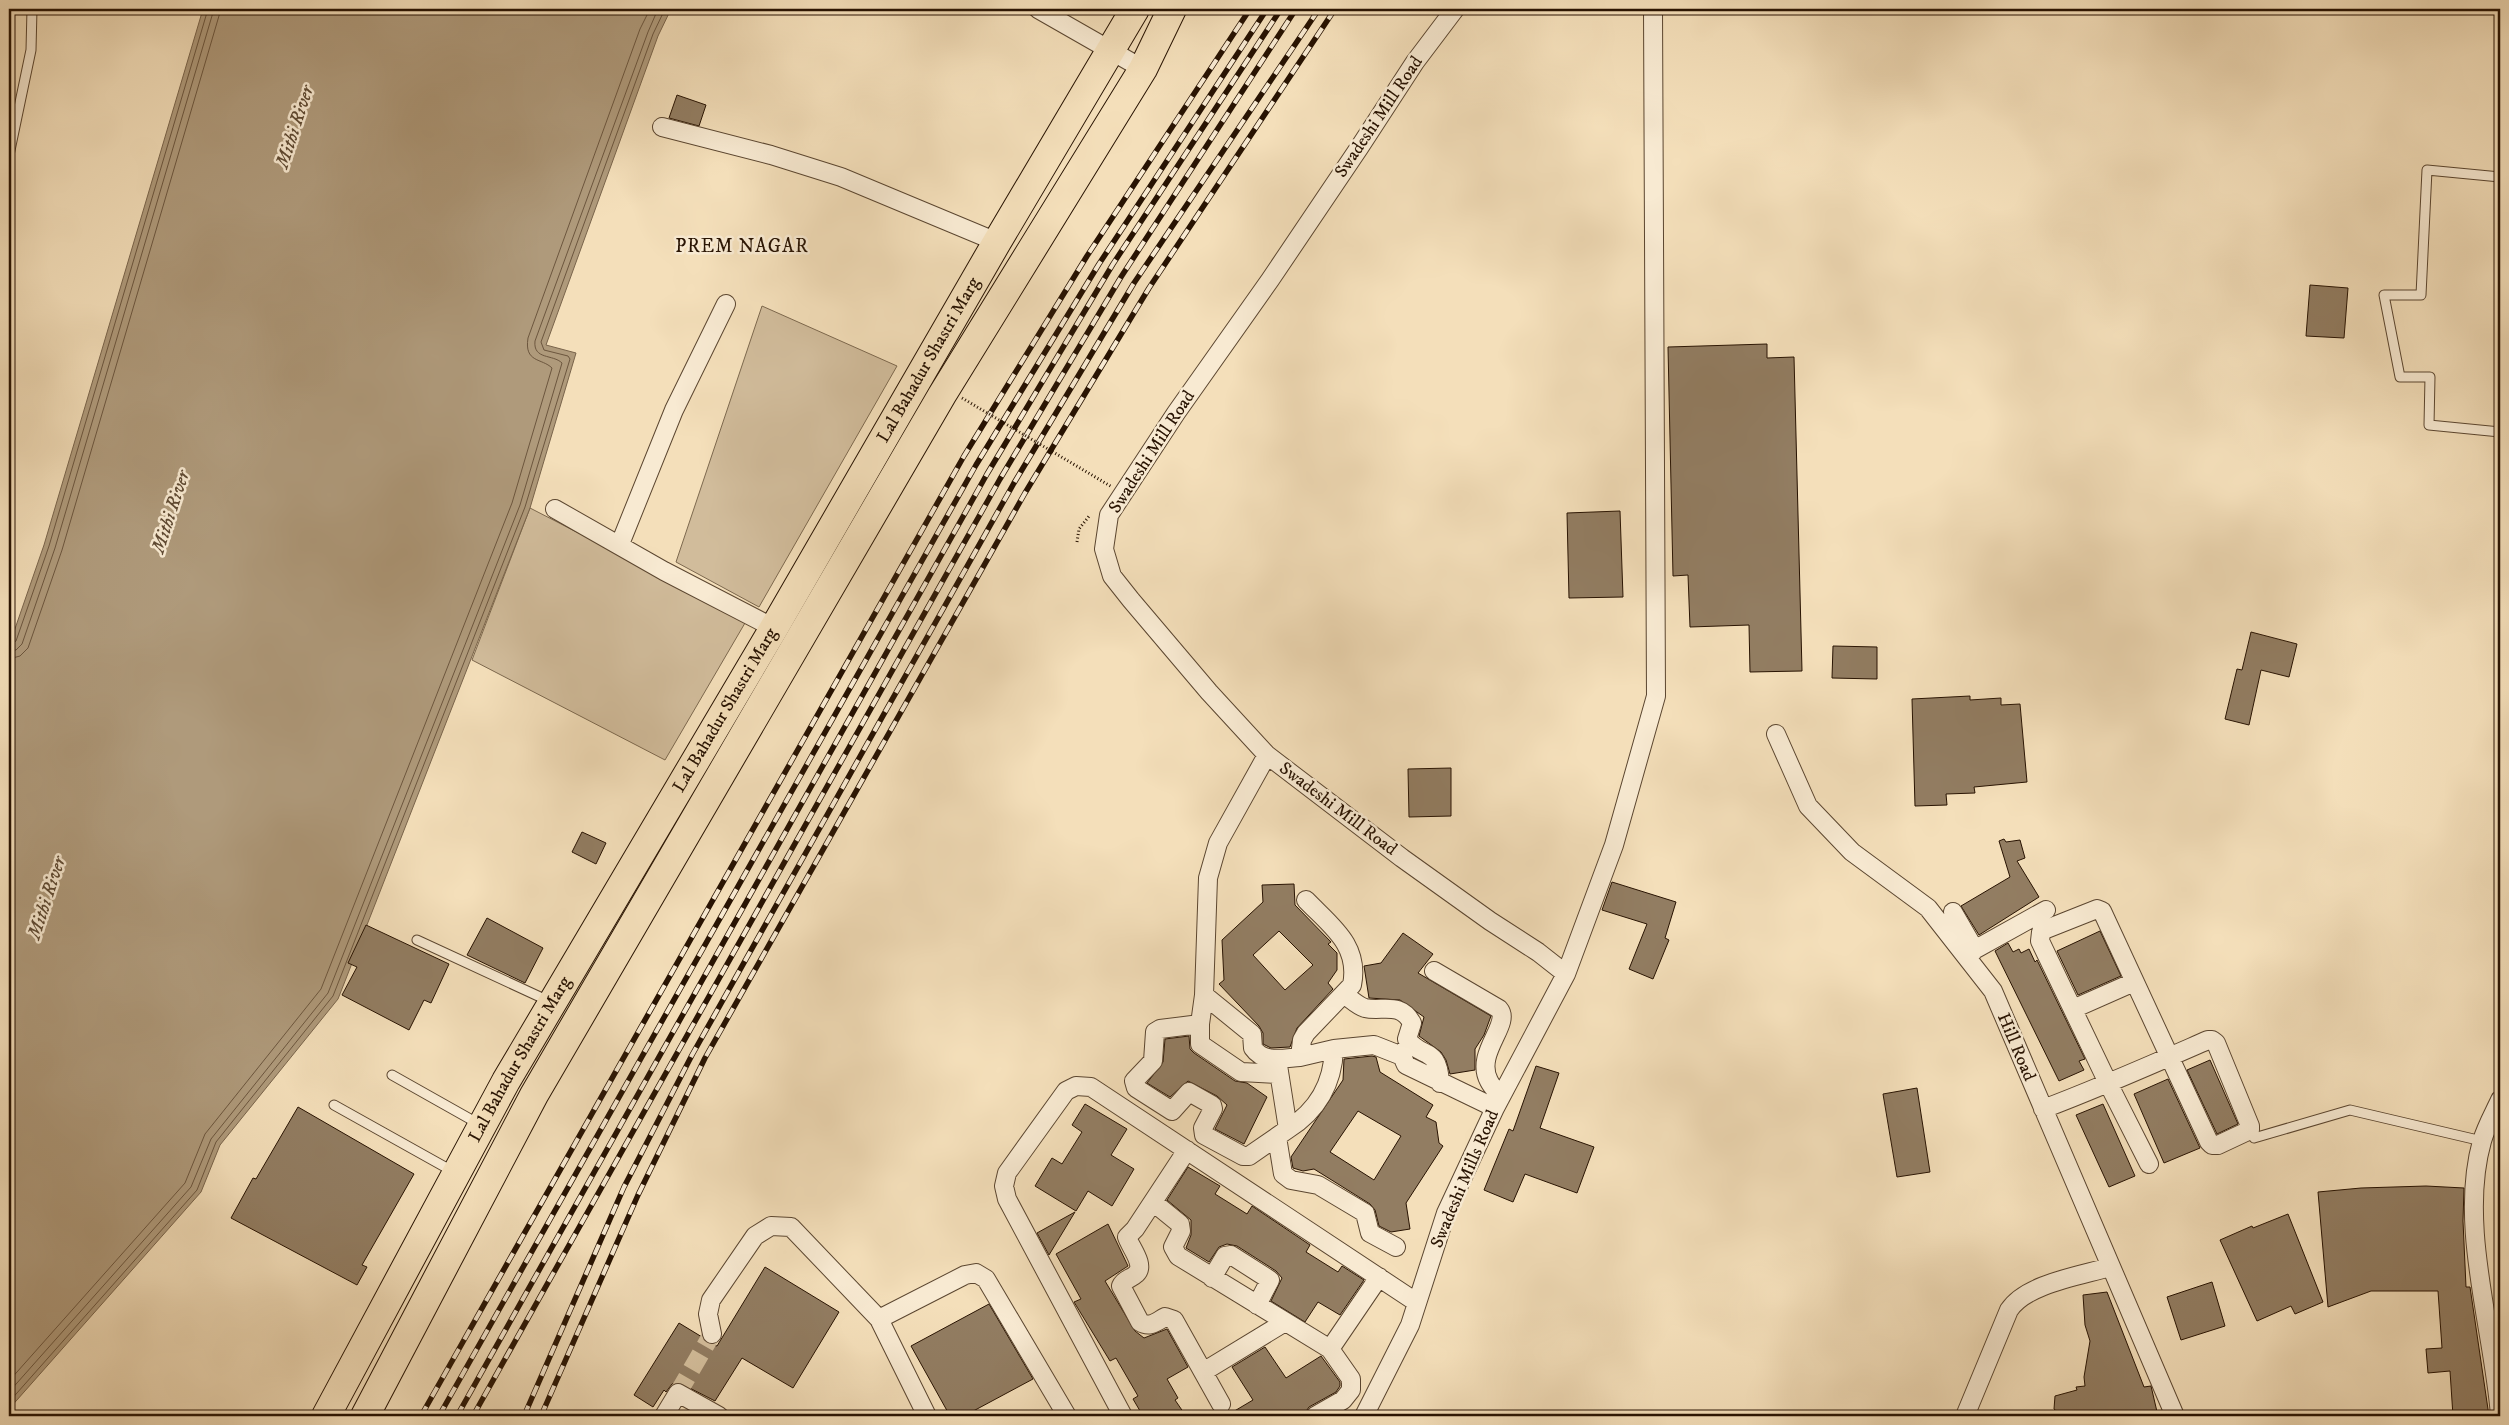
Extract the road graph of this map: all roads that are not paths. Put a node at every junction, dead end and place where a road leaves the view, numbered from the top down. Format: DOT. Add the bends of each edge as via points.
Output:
graph roads {
  1 [pos="32,9"];
  2 [pos="1038,9"];
  3 [pos="1135,9"];
  4 [pos="1172,9"];
  5 [pos="1454,9"];
  6 [pos="1653,9"];
  7 [pos="1111,50"];
  8 [pos="1144,68"];
  9 [pos="662,127"];
  10 [pos="9,156"];
  11 [pos="2500,177"];
  12 [pos="997,242"];
  13 [pos="726,304"];
  14 [pos="2500,432"];
  15 [pos="555,509"];
  16 [pos="844,509"];
  17 [pos="868,522"];
  18 [pos="620,544"];
  19 [pos="774,628"];
  20 [pos="738,689"];
  21 [pos="762,704"];
  22 [pos="1776,734"];
  23 [pos="1267,755"];
  24 [pos="664,814"];
  25 [pos="690,827"];
  26 [pos="1306,900"];
  27 [pos="2046,910"];
  28 [pos="1953,912"];
  29 [pos="417,940"];
  30 [pos="1970,953"];
  31 [pos="1434,971"];
  32 [pos="1566,974"];
  33 [pos="2134,982"];
  34 [pos="1204,995"];
  35 [pos="1345,995"];
  36 [pos="552,1003"];
  37 [pos="2073,1009"];
  38 [pos="1200,1024"];
  39 [pos="1334,1049"];
  40 [pos="1406,1049"];
  41 [pos="1300,1057"];
  42 [pos="2169,1057"];
  43 [pos="1278,1066"];
  44 [pos="392,1075"];
  45 [pos="506,1081"];
  46 [pos="2108,1083"];
  47 [pos="534,1095"];
  48 [pos="2500,1100"];
  49 [pos="1498,1103"];
  50 [pos="334,1105"];
  51 [pos="2043,1109"];
  52 [pos="482,1126"];
  53 [pos="1283,1133"];
  54 [pos="2254,1138"];
  55 [pos="2482,1141"];
  56 [pos="1187,1150"];
  57 [pos="2149,1164"];
  58 [pos="456,1174"];
  59 [pos="1152,1202"];
  60 [pos="1396,1247"];
  61 [pos="2110,1267"];
  62 [pos="1380,1277"];
  63 [pos="1212,1278"];
  64 [pos="1416,1302"];
  65 [pos="1257,1305"];
  66 [pos="879,1318"];
  67 [pos="1285,1322"];
  68 [pos="712,1334"];
  69 [pos="1330,1349"];
  70 [pos="1203,1372"];
  71 [pos="1221,1404"];
  72 [pos="326,1416"];
  73 [pos="365,1416"];
  74 [pos="664,1416"];
  75 [pos="719,1416"];
  76 [pos="927,1416"];
  77 [pos="1067,1416"];
  78 [pos="1123,1416"];
  79 [pos="1314,1416"];
  80 [pos="1364,1416"];
  81 [pos="1965,1416"];
  82 [pos="2176,1416"];
  83 [pos="2500,1416"];
  1 -- 10 [label="lane" via="31,50"];
  2 -- 7 [label="street"];
  3 -- 7 [label="main road, Lal Bahadur Shastri Marg"];
  4 -- 8 [label="main road, Lal Bahadur Shastri Marg"];
  5 -- 23 [label="street, Swadeshi Mill Road" via="1109,515 1104,549 1112,576 1209,692"];
  6 -- 32 [label="street, Swadeshi Mills Road" via="1656,696 1614,845"];
  7 -- 8 [label="street"];
  7 -- 12 [label="main road, Lal Bahadur Shastri Marg"];
  8 -- 17 [label="main road, Lal Bahadur Shastri Marg" via="942,395"];
  9 -- 12 [label="street" via="841,177"];
  11 -- 14 [label="lane" via="2427,170 2421,295 2384,295 2400,377 2430,377 2430,425"];
  12 -- 16 [label="main road, Lal Bahadur Shastri Marg"];
  13 -- 18 [label="street" via="674,410"];
  15 -- 18 [label="street"];
  16 -- 17 [label="main road"];
  16 -- 19 [label="main road, Lal Bahadur Shastri Marg"];
  17 -- 21 [label="main road, Lal Bahadur Shastri Marg"];
  18 -- 19 [label="street" via="664,571"];
  19 -- 20 [label="main road, Lal Bahadur Shastri Marg"];
  20 -- 21 [label="main road"];
  20 -- 24 [label="main road, Lal Bahadur Shastri Marg"];
  21 -- 25 [label="main road, Lal Bahadur Shastri Marg"];
  22 -- 30 [label="street, Hill Road" via="1808,806 1852,852 1928,908"];
  23 -- 32 [label="street, Swadeshi Mill Road" via="1402,858"];
  23 -- 34 [label="street" via="1218,843 1208,878"];
  24 -- 25 [label="main road"];
  24 -- 36 [label="main road, Lal Bahadur Shastri Marg"];
  25 -- 47 [label="main road, Lal Bahadur Shastri Marg"];
  26 -- 35 [label="street" via="1344,939 1354,959 1352,985"];
  27 -- 30 [label="street"];
  28 -- 30 [label="street"];
  29 -- 36 [label="lane"];
  30 -- 51 [label="street, Hill Road" via="1993,991"];
  31 -- 49 [label="street" via="1503,1013 1503,1020 1487,1051 1488,1080"];
  32 -- 49 [label="street, Swadeshi Mills Road"];
  33 -- 37 [label="street"];
  33 -- 37 [label="street" via="2102,910 2092,909 2044,930 2040,941"];
  33 -- 42 [label="street"];
  34 -- 38 [label="street"];
  34 -- 43 [label="street" via="1252,1034 1253,1048 1257,1053"];
  35 -- 40 [label="street" via="1362,1007 1389,1007 1410,1020"];
  35 -- 41 [label="street" via="1306,1033"];
  36 -- 45 [label="main road, Lal Bahadur Shastri Marg"];
  37 -- 46 [label="street"];
  38 -- 43 [label="street" via="1200,1044 1241,1072"];
  38 -- 53 [label="street" via="1156,1032 1153,1061 1134,1082 1136,1088 1172,1111 1186,1094 1194,1094 1213,1109 1203,1128 1204,1134 1243,1156 1249,1156"];
  39 -- 40 [label="street" via="1374,1045"];
  39 -- 41 [label="street"];
  39 -- 53 [label="street" via="1334,1068 1329,1082 1310,1112"];
  40 -- 49 [label="street" via="1435,1058 1440,1083"];
  41 -- 43 [label="street"];
  42 -- 42 [label="street" via="2212,1145 2250,1130 2216,1043 2208,1040"];
  42 -- 46 [label="street"];
  43 -- 53 [label="street"];
  44 -- 52 [label="lane"];
  45 -- 47 [label="main road"];
  45 -- 52 [label="main road, Lal Bahadur Shastri Marg"];
  46 -- 51 [label="street"];
  46 -- 57 [label="street"];
  47 -- 73 [label="main road, Lal Bahadur Shastri Marg"];
  48 -- 55 [label="street"];
  49 -- 64 [label="street, Swadeshi Mills Road" via="1446,1213"];
  50 -- 58 [label="lane"];
  51 -- 61 [label="street, Hill Road"];
  52 -- 58 [label="main road, Lal Bahadur Shastri Marg"];
  53 -- 60 [label="street" via="1283,1174 1287,1178 1318,1184 1361,1210 1367,1217 1370,1233"];
  54 -- 55 [label="lane" via="2350,1110"];
  55 -- 83 [label="street" via="2476,1176 2475,1222"];
  56 -- 59 [label="street"];
  56 -- 62 [label="street"];
  56 -- 78 [label="street" via="1091,1087 1076,1086 1066,1091 1007,1173 1004,1186 1007,1199"];
  58 -- 72 [label="main road, Lal Bahadur Shastri Marg"];
  59 -- 63 [label="street" via="1180,1224 1181,1230 1173,1247 1178,1256"];
  59 -- 70 [label="street" via="1127,1237 1140,1268 1123,1282 1122,1291 1140,1322 1152,1325 1165,1317 1174,1320"];
  61 -- 81 [label="street" via="2028,1292 2016,1300"];
  61 -- 82 [label="street, Hill Road"];
  62 -- 64 [label="street"];
  62 -- 69 [label="street"];
  63 -- 65 [label="street"];
  63 -- 65 [label="street" via="1225,1256 1230,1255 1270,1280"];
  64 -- 80 [label="street, Swadeshi Mills Road" via="1410,1326"];
  65 -- 67 [label="street"];
  66 -- 68 [label="street" via="791,1227 771,1226 755,1236 711,1300 708,1314"];
  66 -- 76 [label="street"];
  66 -- 77 [label="street" via="965,1275 976,1273 986,1279"];
  67 -- 69 [label="street"];
  67 -- 70 [label="street"];
  69 -- 79 [label="street" via="1351,1379 1352,1390 1343,1400"];
  70 -- 71 [label="street"];
  74 -- 75 [label="street" via="678,1392"];
}
